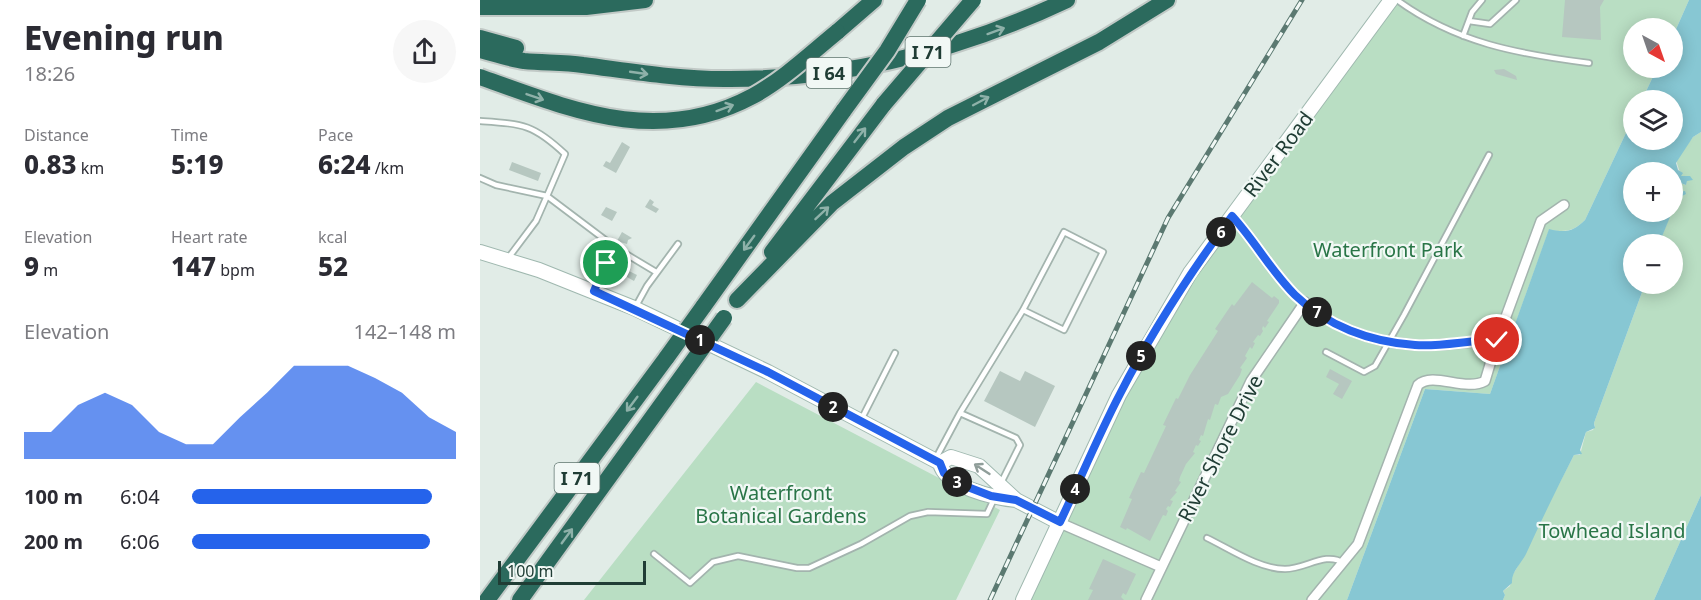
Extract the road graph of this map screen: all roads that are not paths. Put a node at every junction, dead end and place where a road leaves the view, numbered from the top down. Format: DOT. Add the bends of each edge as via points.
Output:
graph roads {
  1 [pos="645,0"];
  2 [pos="874,0"];
  3 [pos="918,0"];
  4 [pos="973,0"];
  5 [pos="1067,0"];
  6 [pos="1167,0"];
  7 [pos="1391,0"];
  8 [pos="1397,0"];
  9 [pos="1482,0"];
  10 [pos="1516,0"];
  11 [pos="480,7"];
  12 [pos="1469,21"];
  13 [pos="1463,36"];
  14 [pos="480,38"];
  15 [pos="480,50"];
  16 [pos="1589,63"];
  17 [pos="581,64"];
  18 [pos="480,77"];
  19 [pos="480,121"];
  20 [pos="1489,154"];
  21 [pos="480,178"];
  22 [pos="547,196"];
  23 [pos="1564,205"];
  24 [pos="1232,216"];
  25 [pos="678,244"];
  26 [pos="616,248"];
  27 [pos="480,252"];
  28 [pos="507,260"];
  29 [pos="656,273"];
  30 [pos="594,291"];
  31 [pos="737,300"];
  32 [pos="1305,302"];
  33 [pos="634,309"];
  34 [pos="1023,310"];
  35 [pos="1497,340"];
  36 [pos="1389,341"];
  37 [pos="1326,352"];
  38 [pos="895,353"];
  39 [pos="960,413"];
  40 [pos="860,421"];
  41 [pos="938,461"];
  42 [pos="998,491"];
  43 [pos="1060,522"];
  44 [pos="1207,538"];
  45 [pos="654,554"];
  46 [pos="1344,563"];
  47 [pos="1161,567"];
  48 [pos="487,600"];
  49 [pos="520,600"];
  50 [pos="1023,600"];
  51 [pos="1146,600"];
  52 [pos="1312,600"];
  1 -- 11 [label="highway" via="586,7"];
  18 -- 2 [label="highway, one-way, bridge" via="587,114 642,122 679,120 753,96"];
  3 -- 48 [label="highway, I 71, one-way, bridge" via="887,51"];
  31 -- 4 [label="highway, I 71, one-way, bridge" via="884,104"];
  17 -- 5 [label="highway, I 64, one-way" via="700,78 811,76 935,51 1003,28"];
  31 -- 6 [label="highway, one-way" via="832,203 904,147 948,118 1099,42"];
  7 -- 24 [label="street, River Road"];
  8 -- 13 [label="lane" via="1418,15"];
  9 -- 12 [label="lane"];
  10 -- 12 [label="lane" via="1490,24"];
  12 -- 13 [label="lane"];
  13 -- 16 [label="lane" via="1524,55"];
  14 -- 17 [label="highway, I 64"];
  15 -- 17 [label="highway" via="522,60"];
  19 -- 22 [label="lane" via="516,123 543,133 565,154"];
  20 -- 36 [label="lane"];
  21 -- 22 [label="lane"];
  22 -- 26 [label="lane"];
  22 -- 28 [label="lane" via="536,221"];
  23 -- 35 [label="street" via="1541,221"];
  24 -- 32 [label="street"];
  24 -- 43 [label="street, River Road" via="1190,273 1149,341 1119,395"];
  25 -- 29 [label="lane"];
  26 -- 29 [label="lane"];
  26 -- 30 [label="lane"];
  27 -- 28 [label="street"];
  28 -- 30 [label="street"];
  29 -- 33 [label="lane"];
  30 -- 33 [label="street"];
  49 -- 31 [label="highway, I 71, one-way, bridge"];
  32 -- 36 [label="street" via="1327,320 1357,334"];
  32 -- 47 [label="street, River Shore Drive" via="1251,381"];
  33 -- 40 [label="street" via="768,372"];
  34 -- 34 [label="lane" via="1064,232 1103,252 1064,330"];
  34 -- 39 [label="lane"];
  35 -- 36 [label="street" via="1415,345"];
  35 -- 46 [label="street" via="1485,381 1479,384 1428,380 1418,385 1358,544"];
  36 -- 37 [label="lane" via="1375,366 1364,372"];
  38 -- 40 [label="lane"];
  39 -- 41 [label="lane"];
  39 -- 42 [label="lane" via="1016,438 1020,445"];
  40 -- 41 [label="street"];
  41 -- 42 [label="street" via="944,473 960,484"];
  42 -- 41 [label="street, one-way" via="979,466 960,458"];
  42 -- 43 [label="street"];
  42 -- 45 [label="lane" via="987,514 928,512 910,516 809,568 738,556 713,562 690,583"];
  43 -- 47 [label="street"];
  43 -- 50 [label="street, River Road"];
  44 -- 46 [label="lane" via="1261,564 1283,569 1331,558"];
  46 -- 52 [label="street"];
  47 -- 51 [label="street, River Shore Drive"];
}
